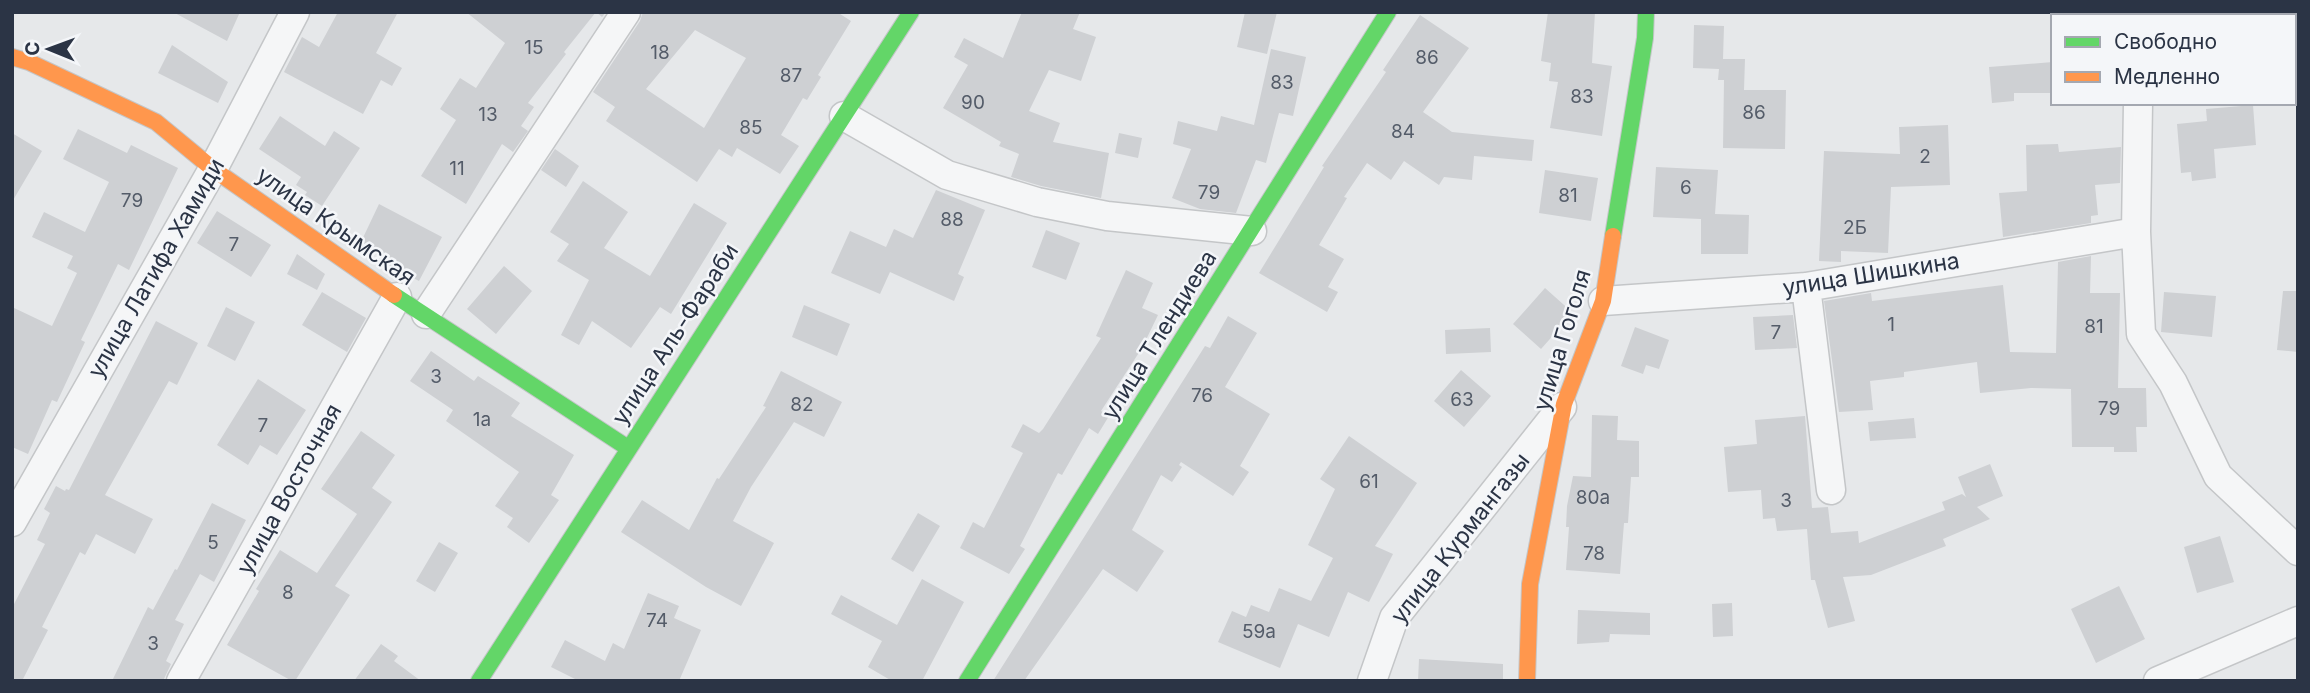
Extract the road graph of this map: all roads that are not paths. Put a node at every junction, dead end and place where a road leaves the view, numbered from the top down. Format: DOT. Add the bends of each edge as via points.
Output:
graph roads {
  1 [pos="295,12"];
  2 [pos="626,12"];
  3 [pos="911,12"];
  4 [pos="1388,12"];
  5 [pos="1646,12"];
  6 [pos="12,57"];
  7 [pos="2138,105"];
  8 [pos="844,116"];
  9 [pos="213,169"];
  10 [pos="1252,231"];
  11 [pos="2136,232"];
  12 [pos="1806,287"];
  13 [pos="397,296"];
  14 [pos="1603,301"];
  15 [pos="426,314"];
  16 [pos="1564,404"];
  17 [pos="628,448"];
  18 [pos="1831,490"];
  19 [pos="16,507"];
  20 [pos="2298,551"];
  21 [pos="2298,621"];
  22 [pos="181,681"];
  23 [pos="479,681"];
  24 [pos="967,681"];
  25 [pos="1372,681"];
  26 [pos="1527,681"];
  27 [pos="2158,681"];
  1 -- 9 [label="street, улица Латифа Хамиди"];
  2 -- 15 [label="street"];
  3 -- 8 [label="street, улица Аль-Фараби"];
  4 -- 10 [label="street, улица Тлендиева"];
  5 -- 14 [label="street, улица Гоголя"];
  6 -- 9 [label="street, улица Крымская" via="156,122"];
  7 -- 11 [label="street"];
  8 -- 10 [label="street" via="947,175 1037,202 1107,216"];
  8 -- 17 [label="street, улица Аль-Фараби"];
  9 -- 13 [label="street, улица Крымская"];
  9 -- 19 [label="street, улица Латифа Хамиди"];
  10 -- 24 [label="street, улица Тлендиева"];
  11 -- 12 [label="street, улица Шишкина"];
  11 -- 20 [label="street" via="2141,334 2173,383 2218,476"];
  12 -- 14 [label="street, улица Шишкина"];
  12 -- 18 [label="street"];
  13 -- 15 [label="street, улица Крымская"];
  13 -- 22 [label="street, улица Восточная"];
  14 -- 16 [label="street, улица Гоголя"];
  15 -- 17 [label="street, улица Крымская"];
  16 -- 25 [label="street, улица Курмангазы" via="1394,618"];
  16 -- 26 [label="street, улица Гоголя" via="1530,584"];
  17 -- 23 [label="street, улица Аль-Фараби"];
  21 -- 27 [label="street"];
}
